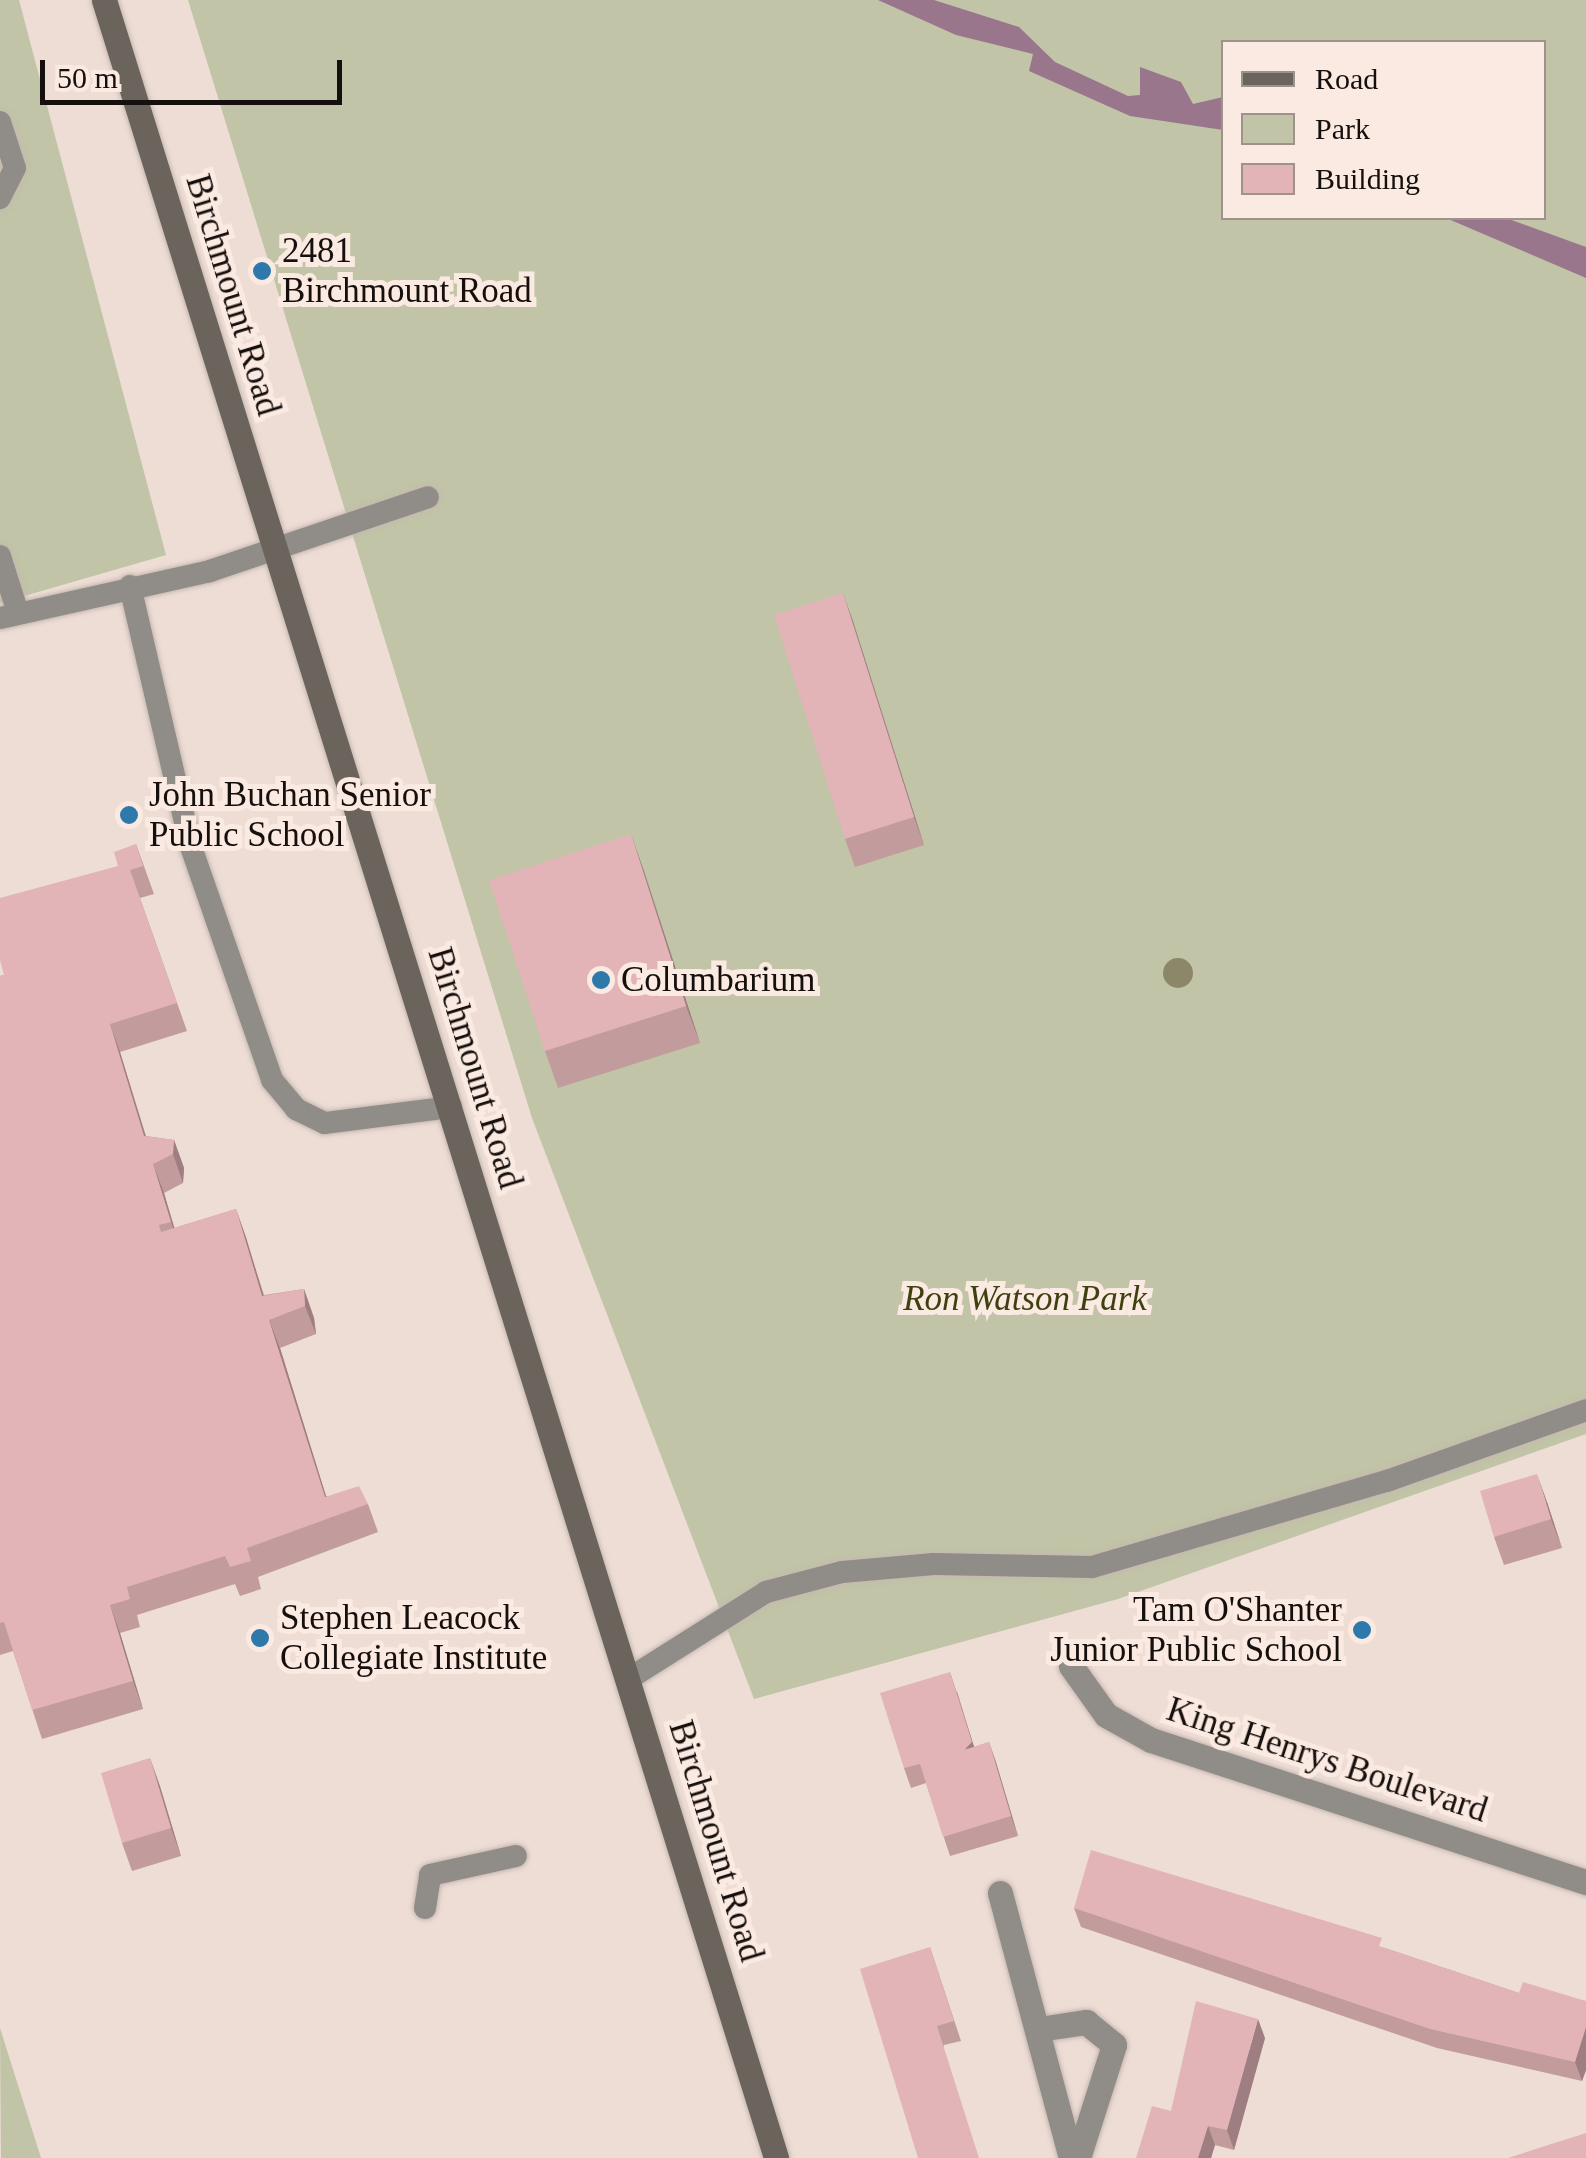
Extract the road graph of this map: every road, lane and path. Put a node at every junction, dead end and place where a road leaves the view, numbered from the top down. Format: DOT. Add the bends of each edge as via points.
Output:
graph roads {
  1 [pos="104,0"];
  2 [pos="0,122"];
  3 [pos="0,198"];
  4 [pos="428,498"];
  5 [pos="277,551"];
  6 [pos="0,556"];
  7 [pos="130,586"];
  8 [pos="9,616"];
  9 [pos="451,1107"];
  10 [pos="1586,1410"];
  11 [pos="1071,1666"];
  12 [pos="630,1678"];
  13 [pos="516,1856"];
  14 [pos="1586,1882"];
  15 [pos="1000,1894"];
  16 [pos="425,1908"];
  17 [pos="1039,2028"];
  18 [pos="776,2158"];
  19 [pos="1075,2158"];
  1 -- 5 [label="main road, Birchmount Road"];
  2 -- 3 [label="lane" via="15,168"];
  4 -- 5 [label="lane"];
  5 -- 7 [label="lane"];
  5 -- 9 [label="main road, Birchmount Road"];
  6 -- 8 [label="lane"];
  7 -- 8 [label="lane"];
  7 -- 9 [label="lane" via="190,844 272,1080 296,1109 325,1123"];
  9 -- 12 [label="main road, Birchmount Road"];
  10 -- 12 [label="lane" via="1387,1481 1092,1566 934,1564 842,1572 766,1592"];
  11 -- 14 [label="street, King Henrys Boulevard" via="1106,1714 1151,1740"];
  12 -- 18 [label="main road, Birchmount Road"];
  13 -- 16 [label="lane" via="430,1875"];
  15 -- 17 [label="street"];
  17 -- 19 [label="street"];
  17 -- 19 [label="street" via="1086,2022 1114,2046"];
}
